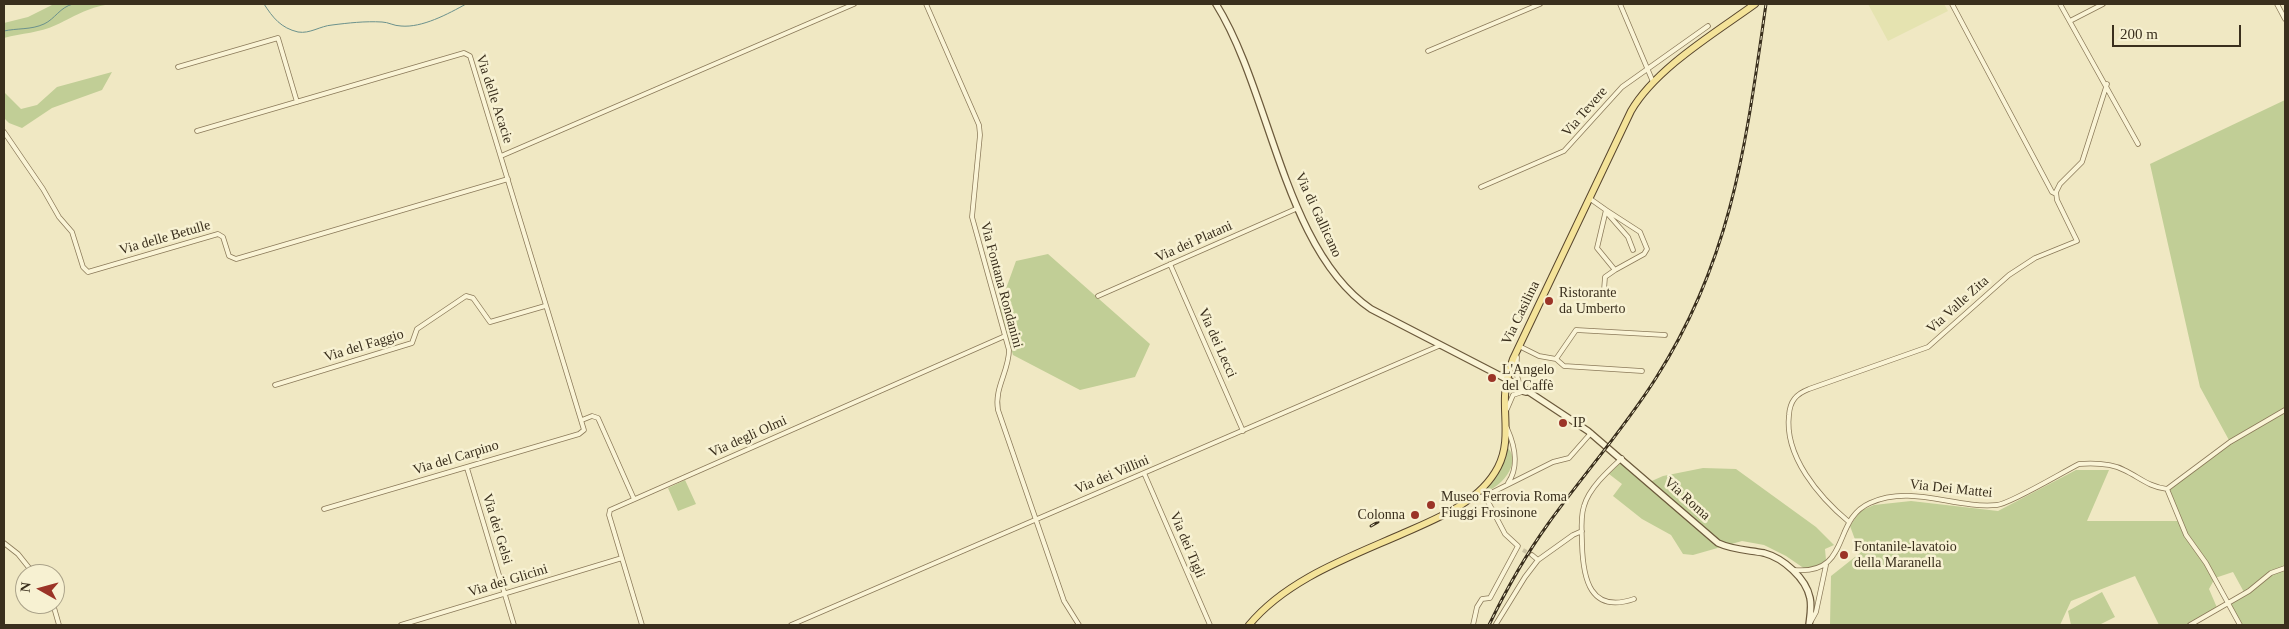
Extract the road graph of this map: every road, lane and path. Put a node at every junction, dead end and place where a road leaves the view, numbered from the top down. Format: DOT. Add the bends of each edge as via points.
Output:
graph roads {
  1 [pos="854,4"];
  2 [pos="926,4"];
  3 [pos="1216,4"];
  4 [pos="1540,4"];
  5 [pos="1620,4"];
  6 [pos="1952,4"];
  7 [pos="2060,4"];
  8 [pos="2103,4"];
  9 [pos="2277,4"];
  10 [pos="1752,6"];
  11 [pos="2285,19"];
  12 [pos="2070,21"];
  13 [pos="1708,26"];
  14 [pos="1428,51"];
  15 [pos="178,67"];
  16 [pos="1647,70"];
  17 [pos="1653,82"];
  18 [pos="2107,84"];
  19 [pos="297,102"];
  20 [pos="197,131"];
  21 [pos="4,132"];
  22 [pos="2138,144"];
  23 [pos="501,156"];
  24 [pos="508,178"];
  25 [pos="1481,188"];
  26 [pos="2056,194"];
  27 [pos="1589,198"];
  28 [pos="1298,208"];
  29 [pos="1606,210"];
  30 [pos="1633,250"];
  31 [pos="1170,264"];
  32 [pos="1615,270"];
  33 [pos="1604,290"];
  34 [pos="1098,296"];
  35 [pos="545,306"];
  36 [pos="1665,335"];
  37 [pos="1006,336"];
  38 [pos="1442,345"];
  39 [pos="1518,347"];
  40 [pos="1556,359"];
  41 [pos="1642,371"];
  42 [pos="1506,380"];
  43 [pos="275,385"];
  44 [pos="1520,386"];
  45 [pos="1526,392"];
  46 [pos="2285,410"];
  47 [pos="1506,417"];
  48 [pos="582,420"];
  49 [pos="1506,426"];
  50 [pos="1243,431"];
  51 [pos="1591,433"];
  52 [pos="1622,458"];
  53 [pos="467,468"];
  54 [pos="1144,473"];
  55 [pos="1506,485"];
  56 [pos="2166,489"];
  57 [pos="1484,496"];
  58 [pos="634,499"];
  59 [pos="1467,501"];
  60 [pos="324,509"];
  61 [pos="1035,520"];
  62 [pos="1850,522"];
  63 [pos="1582,531"];
  64 [pos="4,543"];
  65 [pos="1518,546"];
  66 [pos="1523,550"];
  67 [pos="1532,555"];
  68 [pos="622,558"];
  69 [pos="1538,560"];
  70 [pos="26,564"];
  71 [pos="1826,565"];
  72 [pos="2285,568"];
  73 [pos="1791,569"];
  74 [pos="505,594"];
  75 [pos="1634,599"];
  76 [pos="2227,604"];
  77 [pos="1496,624"];
  78 [pos="401,625"];
  79 [pos="514,625"];
  80 [pos="642,625"];
  81 [pos="791,625"];
  82 [pos="1079,625"];
  83 [pos="1210,625"];
  84 [pos="1249,625"];
  85 [pos="1473,625"];
  86 [pos="1809,625"];
  87 [pos="2190,625"];
  88 [pos="2240,625"];
  1 -- 23 [label="street"];
  2 -- 37 [label="street, Via Fontana Rondanini" via="979,126 972,217"];
  3 -- 28 [label="street, Via di Gallicano" via="1241,53"];
  4 -- 14 [label="street"];
  5 -- 16 [label="street"];
  6 -- 26 [label="street" via="2052,192"];
  7 -- 12 [label="street"];
  8 -- 12 [label="street"];
  9 -- 11 [label="street"];
  10 -- 17 [label="main road, Via Casilina"];
  12 -- 18 [label="street"];
  13 -- 16 [label="street, Via Tevere"];
  15 -- 19 [label="street" via="278,38"];
  16 -- 17 [label="street"];
  16 -- 25 [label="street, Via Tevere" via="1619,90 1564,151"];
  17 -- 27 [label="main road, Via Casilina" via="1631,111"];
  18 -- 22 [label="street"];
  18 -- 26 [label="street" via="2082,162 2060,184"];
  19 -- 20 [label="street, Via delle Acacie"];
  19 -- 23 [label="street, Via delle Acacie" via="467,53"];
  21 -- 24 [label="street, Via delle Betulle" via="59,218 73,233 83,267 88,272 218,234 223,237 229,256 236,259"];
  23 -- 24 [label="street, Via delle Acacie"];
  24 -- 35 [label="street, Via delle Acacie"];
  26 -- 62 [label="street, Via Valle Zita" via="2077,241 2035,258 2009,274 1928,347 1809,389 1793,400 1788,431 1800,465"];
  27 -- 29 [label="street"];
  27 -- 39 [label="main road, Via Casilina"];
  28 -- 31 [label="street, Via dei Platani"];
  28 -- 38 [label="street, Via di Gallicano" via="1330,271 1350,293 1371,309"];
  29 -- 30 [label="street" via="1628,237"];
  29 -- 32 [label="street" via="1597,249"];
  29 -- 32 [label="street" via="1638,231 1647,248 1644,254"];
  31 -- 34 [label="street, Via dei Platani"];
  31 -- 50 [label="street, Via dei Lecci"];
  32 -- 33 [label="street" via="1605,277"];
  35 -- 43 [label="street, Via del Faggio" via="490,322 474,299 466,296 417,329 412,343"];
  35 -- 48 [label="street, Via delle Acacie"];
  36 -- 40 [label="street" via="1576,330"];
  37 -- 58 [label="street, Via degli Olmi"];
  37 -- 61 [label="street, Via Fontana Rondanini" via="1009,358 998,386 997,408"];
  38 -- 42 [label="street, Via di Gallicano"];
  38 -- 50 [label="street, Via dei Villini"];
  39 -- 40 [label="street"];
  39 -- 42 [label="main road, Via Casilina"];
  39 -- 44 [label="street" via="1515,370"];
  40 -- 41 [label="street" via="1565,366"];
  42 -- 44 [label="street, Via Roma"];
  42 -- 45 [label="street, Via Roma" via="1514,388"];
  42 -- 47 [label="main road, Via Casilina"];
  44 -- 45 [label="street, Via Roma"];
  45 -- 47 [label="street" via="1512,396"];
  45 -- 51 [label="street, Via Roma"];
  46 -- 56 [label="street" via="2230,442"];
  47 -- 49 [label="main road, Via Casilina"];
  48 -- 53 [label="street, Via del Carpino" via="584,430 579,434"];
  48 -- 58 [label="street" via="593,415 598,418"];
  49 -- 55 [label="street" via="1515,464 1513,476"];
  49 -- 59 [label="main road, Via Casilina" via="1504,452 1498,466 1485,485"];
  50 -- 54 [label="street, Via dei Villini"];
  51 -- 52 [label="street, Via Roma"];
  51 -- 55 [label="street" via="1569,458 1553,462"];
  52 -- 63 [label="street" via="1587,498"];
  52 -- 73 [label="street, Via Roma" via="1718,543 1770,555"];
  53 -- 60 [label="street, Via del Carpino"];
  53 -- 74 [label="street, Via dei Gelsi"];
  54 -- 61 [label="street, Via dei Villini"];
  54 -- 83 [label="street, Via dei Tigli"];
  55 -- 57 [label="street"];
  56 -- 62 [label="street, Via Dei Mattei" via="2115,466 2078,464 2004,504 1975,504 1904,495 1867,504"];
  56 -- 76 [label="street" via="2186,535 2206,563"];
  57 -- 59 [label="street"];
  57 -- 65 [label="street" via="1505,534"];
  58 -- 68 [label="street, Via degli Olmi" via="608,513"];
  59 -- 84 [label="main road, Via Casilina" via="1442,516 1303,581 1267,604"];
  61 -- 81 [label="street, Via dei Villini"];
  61 -- 82 [label="street, Via Fontana Rondanini" via="1064,601"];
  62 -- 71 [label="street, Via Dei Mattei"];
  63 -- 69 [label="street"];
  63 -- 75 [label="street" via="1584,572 1589,587 1612,604"];
  64 -- 70 [label="street"];
  65 -- 66 [label="street"];
  65 -- 85 [label="street" via="1490,598 1482,599 1478,604"];
  67 -- 69 [label="street"];
  68 -- 74 [label="street, Via dei Glicini"];
  68 -- 80 [label="street, Via degli Olmi"];
  69 -- 77 [label="street"];
  71 -- 73 [label="street" via="1810,570"];
  71 -- 86 [label="street" via="1816,612"];
  72 -- 76 [label="street" via="2271,573"];
  73 -- 86 [label="street, Via Roma" via="1809,594"];
  74 -- 78 [label="street, Via dei Glicini"];
  74 -- 79 [label="street, Via dei Gelsi"];
  76 -- 87 [label="street"];
  76 -- 88 [label="street"];
}
